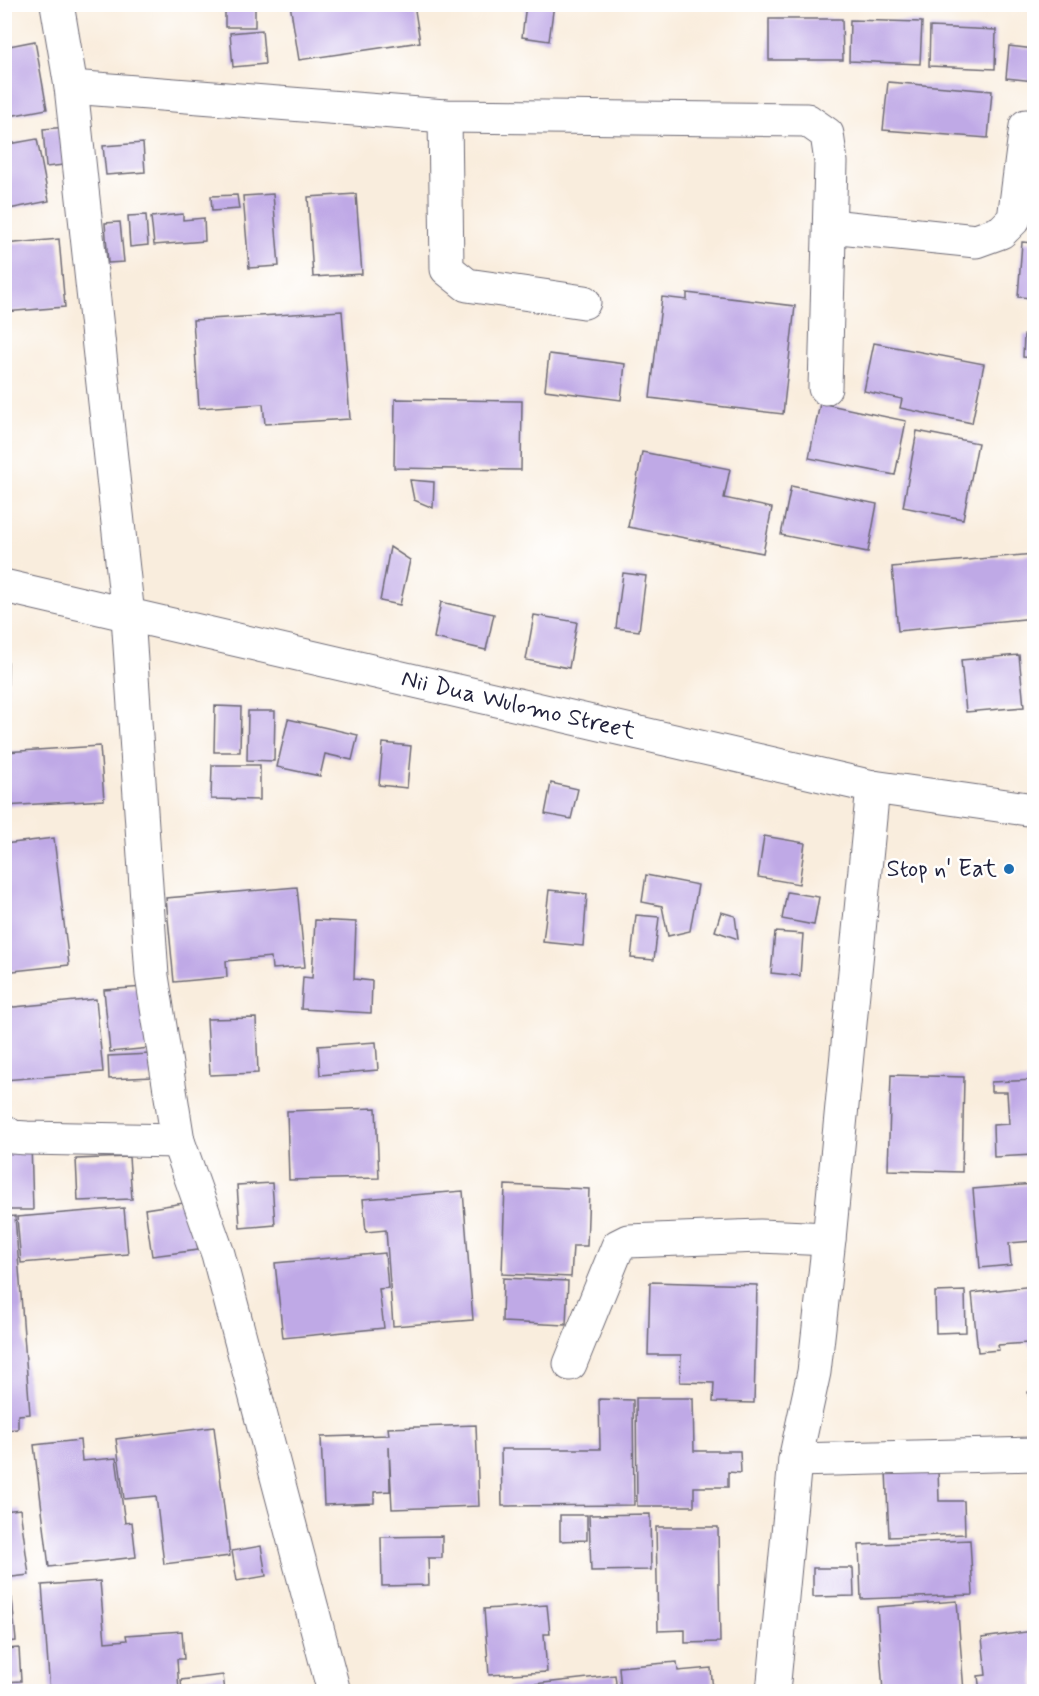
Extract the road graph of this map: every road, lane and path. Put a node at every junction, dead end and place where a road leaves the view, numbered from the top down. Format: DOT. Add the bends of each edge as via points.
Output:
graph roads {
  1 [pos="57,4"];
  2 [pos="71,87"];
  3 [pos="445,116"];
  4 [pos="1026,126"];
  5 [pos="830,226"];
  6 [pos="584,302"];
  7 [pos="825,388"];
  8 [pos="4,586"];
  9 [pos="128,616"];
  10 [pos="873,787"];
  11 [pos="1035,810"];
  12 [pos="4,1131"];
  13 [pos="178,1141"];
  14 [pos="829,1239"];
  15 [pos="570,1365"];
  16 [pos="1035,1454"];
  17 [pos="795,1460"];
  18 [pos="334,1692"];
  19 [pos="773,1692"];
  1 -- 2 [label="street"];
  2 -- 3 [label="street"];
  2 -- 9 [label="street"];
  3 -- 5 [label="street" via="807,120 827,134 831,162"];
  3 -- 6 [label="street" via="447,269 467,285"];
  4 -- 5 [label="street" via="1014,219 1001,232 976,240"];
  5 -- 7 [label="street"];
  8 -- 9 [label="street, Nii Dua Wulomo Street"];
  9 -- 10 [label="street, Nii Dua Wulomo Street"];
  9 -- 13 [label="street" via="152,976"];
  10 -- 11 [label="street, Nii Dua Wulomo Street"];
  10 -- 14 [label="street"];
  12 -- 13 [label="street" via="12,1137 27,1138"];
  13 -- 18 [label="street" via="218,1254"];
  14 -- 15 [label="street" via="628,1241 618,1246"];
  14 -- 17 [label="street" via="814,1372"];
  16 -- 17 [label="street"];
  17 -- 19 [label="street"];
}
